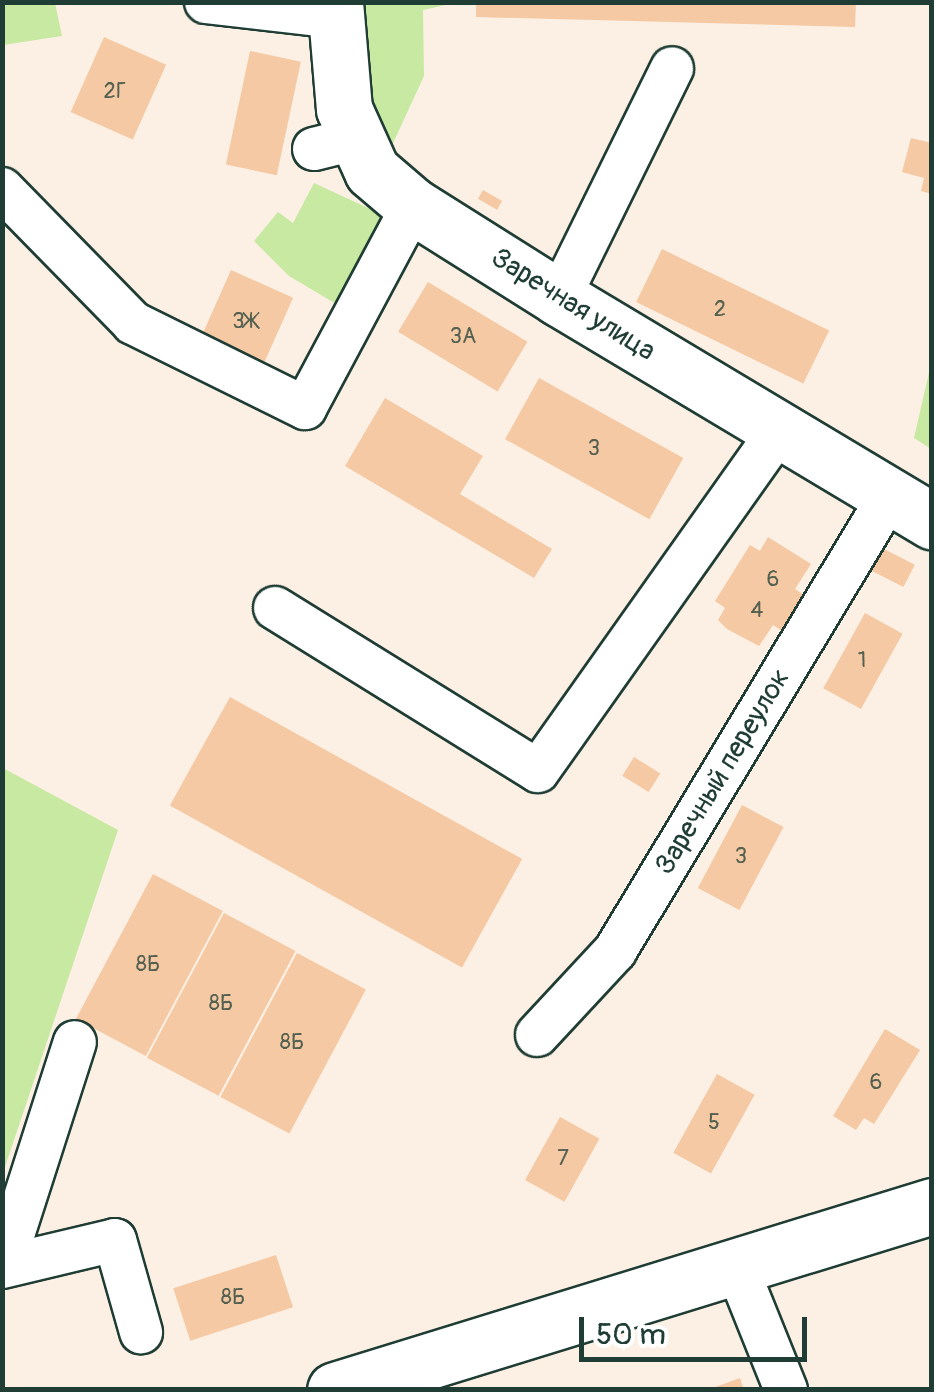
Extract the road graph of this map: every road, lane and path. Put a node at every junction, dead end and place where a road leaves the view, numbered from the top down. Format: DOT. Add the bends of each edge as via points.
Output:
graph roads {
  1 [pos="206,2"];
  2 [pos="336,10"];
  3 [pos="672,68"];
  4 [pos="2,188"];
  5 [pos="412,206"];
  6 [pos="559,298"];
  7 [pos="779,430"];
  8 [pos="911,508"];
  9 [pos="275,608"];
  10 [pos="537,1035"];
  11 [pos="75,1042"];
  12 [pos="932,1206"];
  13 [pos="734,1263"];
  14 [pos="3,1267"];
  15 [pos="140,1332"];
  16 [pos="335,1390"];
  17 [pos="786,1390"];
  1 -- 2 [label="lane"];
  2 -- 5 [label="main road, Заречная улица" via="344,109 334,144"];
  3 -- 6 [label="lane"];
  4 -- 5 [label="lane" via="133,323 305,408"];
  5 -- 6 [label="main road, Заречная улица"];
  6 -- 7 [label="main road, Заречная улица"];
  7 -- 8 [label="main road, Заречная улица"];
  7 -- 9 [label="lane" via="538,771"];
  8 -- 10 [label="lane, Заречный переулок" via="615,951"];
  11 -- 14 [label="lane"];
  12 -- 13 [label="main road"];
  13 -- 16 [label="main road"];
  13 -- 17 [label="lane"];
  14 -- 15 [label="lane" via="115,1240"];
}
